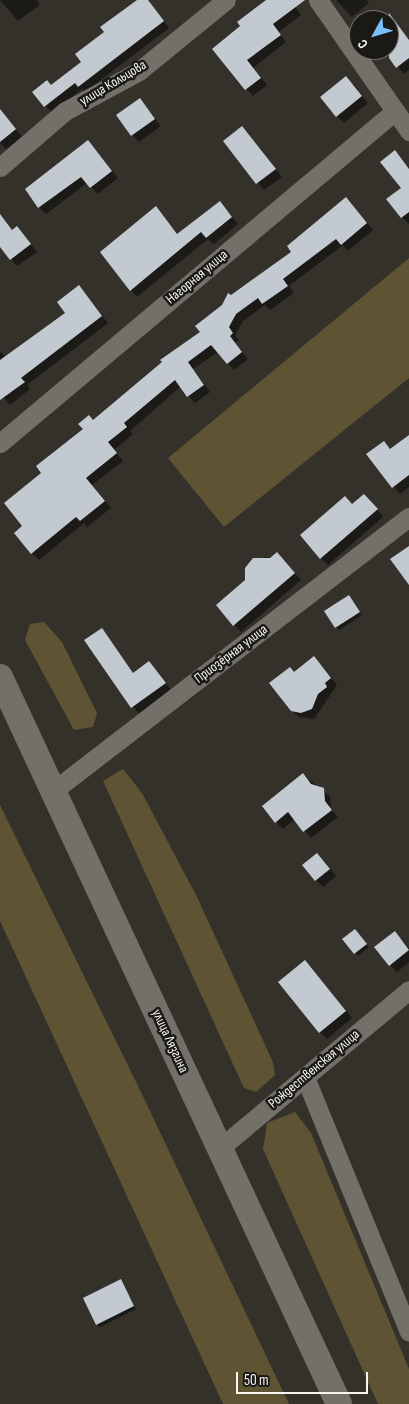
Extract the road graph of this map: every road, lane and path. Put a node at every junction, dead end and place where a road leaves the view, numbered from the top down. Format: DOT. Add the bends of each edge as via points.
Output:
graph roads {
  1 [pos="226,0"];
  2 [pos="318,0"];
  3 [pos="395,111"];
  4 [pos="409,131"];
  5 [pos="0,167"];
  6 [pos="0,443"];
  7 [pos="409,517"];
  8 [pos="0,677"];
  9 [pos="53,790"];
  10 [pos="409,990"];
  11 [pos="305,1077"];
  12 [pos="220,1148"];
  13 [pos="409,1332"];
  14 [pos="339,1404"];
  1 -- 5 [label="street, улица Кольцова" via="139,71 65,111"];
  2 -- 3 [label="street"];
  3 -- 4 [label="street"];
  3 -- 6 [label="street, Нагорная улица"];
  7 -- 9 [label="street, Приозёрная улица"];
  8 -- 9 [label="main road, улица Лязгина"];
  9 -- 12 [label="main road, улица Лязгина"];
  10 -- 11 [label="street, Рождественская улица"];
  11 -- 12 [label="street, Рождественская улица"];
  11 -- 13 [label="street"];
  12 -- 14 [label="main road, улица Лязгина"];
}
